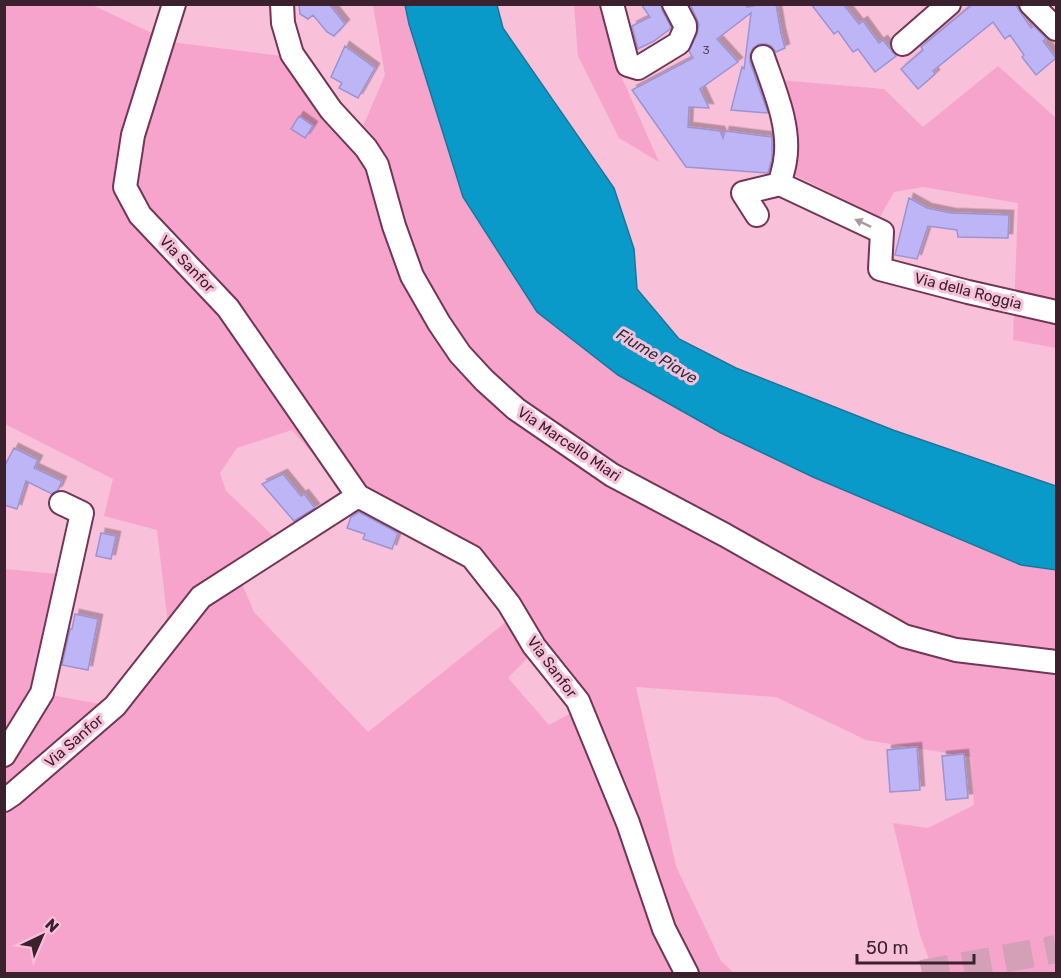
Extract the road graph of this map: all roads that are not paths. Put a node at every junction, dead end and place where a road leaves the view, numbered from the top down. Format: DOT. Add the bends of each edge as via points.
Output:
graph roads {
  1 [pos="174,4"];
  2 [pos="282,4"];
  3 [pos="612,4"];
  4 [pos="949,4"];
  5 [pos="1031,4"];
  6 [pos="679,13"];
  7 [pos="1056,29"];
  8 [pos="903,44"];
  9 [pos="764,57"];
  10 [pos="780,184"];
  11 [pos="758,215"];
  12 [pos="1056,312"];
  13 [pos="358,496"];
  14 [pos="61,503"];
  15 [pos="1056,662"];
  16 [pos="4,755"];
  17 [pos="4,800"];
  18 [pos="687,974"];
  1 -- 13 [label="street, Via Sanfor" via="132,135 125,187 140,215 228,308"];
  2 -- 15 [label="street, Via Marcello Miari" via="292,54 331,110 377,165 412,276 439,323 460,354 516,409 612,475 904,636 956,650"];
  3 -- 6 [label="street" via="628,65 638,68 679,43 685,29"];
  4 -- 8 [label="street"];
  5 -- 7 [label="street"];
  9 -- 10 [label="street" via="785,129 786,159"];
  10 -- 11 [label="street" via="743,193"];
  12 -- 10 [label="street, Via della Roggia, one-way" via="880,269 882,232"];
  13 -- 17 [label="street, Via Sanfor" via="201,597 115,705"];
  13 -- 18 [label="street, Via Sanfor" via="472,557 578,701 628,823 664,929"];
  14 -- 16 [label="street" via="82,513 42,693"];
}
